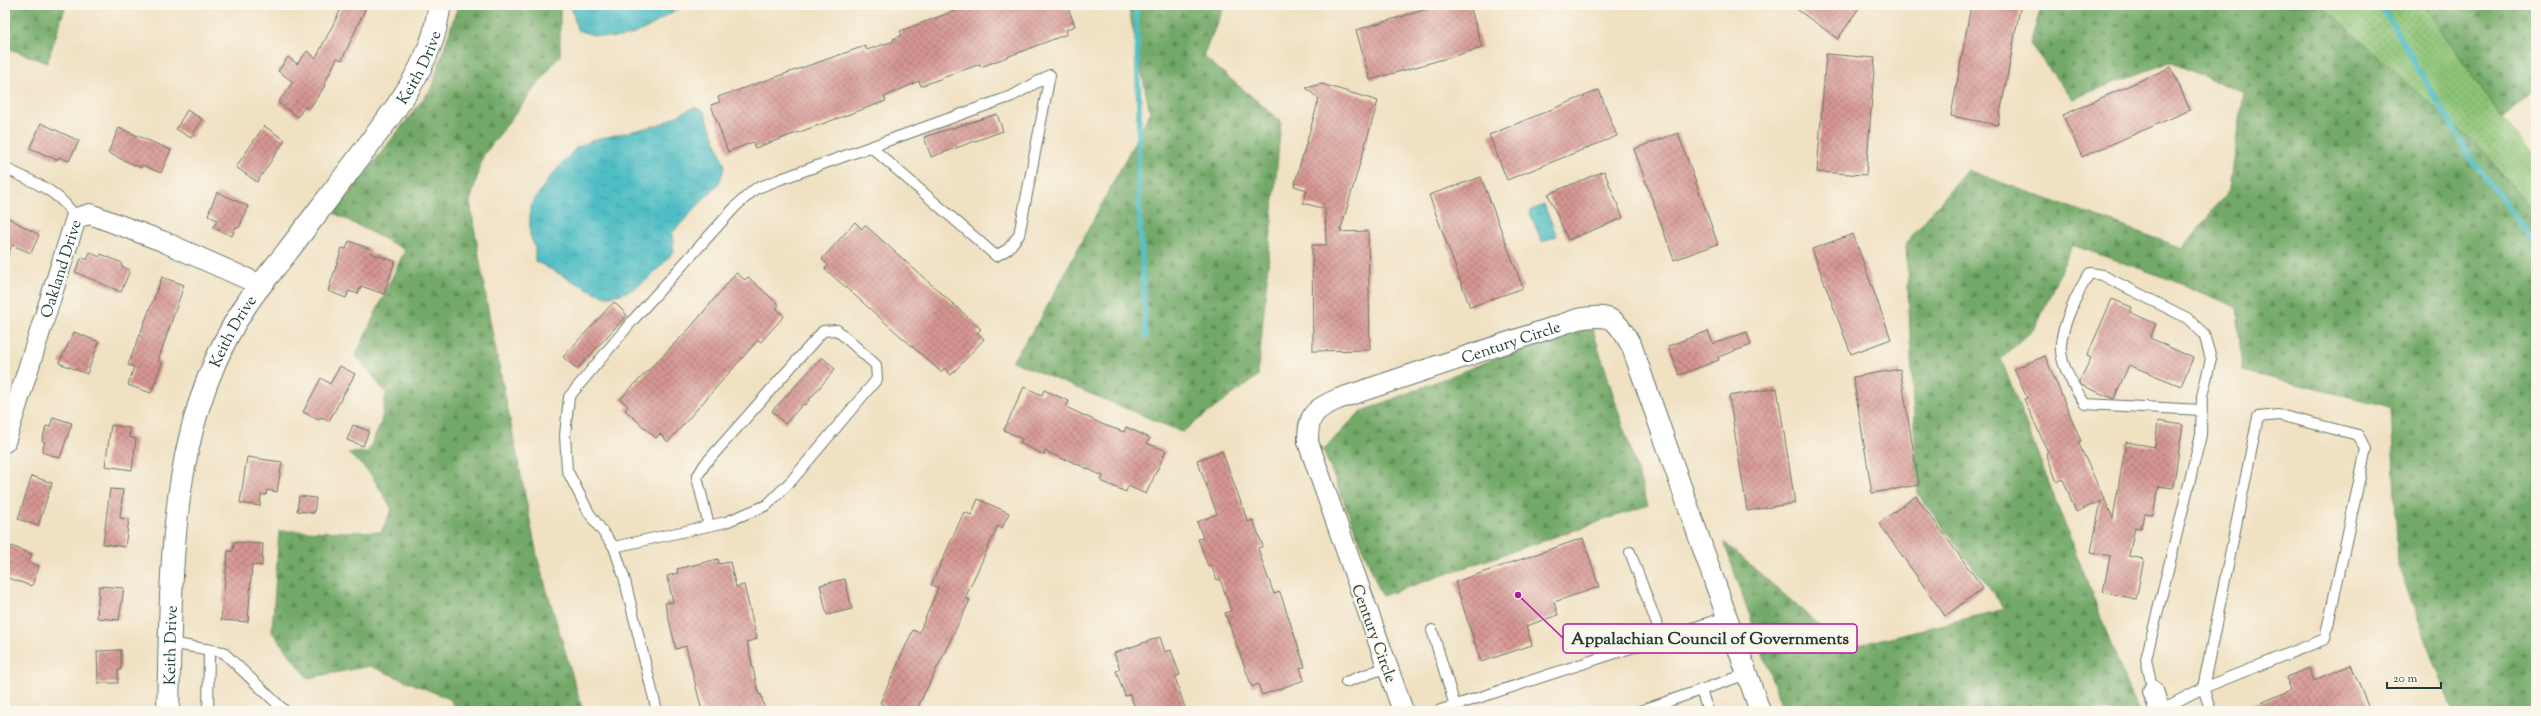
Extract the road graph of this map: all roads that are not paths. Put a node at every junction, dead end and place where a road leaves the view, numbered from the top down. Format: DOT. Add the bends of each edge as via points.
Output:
graph roads {
  1 [pos="440,5"];
  2 [pos="871,147"];
  3 [pos="5,168"];
  4 [pos="76,218"];
  5 [pos="261,285"];
  6 [pos="2202,410"];
  7 [pos="5,442"];
  8 [pos="709,526"];
  9 [pos="614,547"];
  10 [pos="1630,552"];
  11 [pos="1726,617"];
  12 [pos="1432,630"];
  13 [pos="1662,638"];
  14 [pos="170,643"];
  15 [pos="209,650"];
  16 [pos="1387,667"];
  17 [pos="1747,674"];
  18 [pos="1346,682"];
  19 [pos="2203,688"];
  20 [pos="1701,690"];
  21 [pos="2152,692"];
  22 [pos="1455,706"];
  23 [pos="168,711"];
  24 [pos="208,711"];
  25 [pos="285,711"];
  26 [pos="656,711"];
  27 [pos="1403,711"];
  28 [pos="1438,711"];
  29 [pos="1640,711"];
  30 [pos="1708,711"];
  31 [pos="1760,711"];
  32 [pos="2160,711"];
  33 [pos="2211,711"];
  1 -- 5 [label="street, Keith Drive" via="432,43 412,83"];
  2 -- 2 [label="lane" via="1012,96 1050,75 1019,235 1008,249 996,256"];
  2 -- 9 [label="lane" via="755,190 736,206 633,320 569,397 564,435 567,470 589,513"];
  3 -- 4 [label="lane" via="56,194 66,202"];
  4 -- 5 [label="street, Oakland Drive" via="90,214"];
  4 -- 7 [label="street, Oakland Drive"];
  5 -- 14 [label="street, Keith Drive" via="227,339 209,377 195,416 177,507"];
  6 -- 6 [label="lane" via="2202,396 2211,359 2204,334 2187,318 2102,275 2090,272 2078,290 2060,345 2068,378 2085,404"];
  6 -- 21 [label="lane" via="2201,435 2146,659"];
  8 -- 8 [label="lane" via="726,522 767,505 792,480 877,379 876,365 837,330 823,331 705,464 697,477"];
  8 -- 9 [label="lane"];
  9 -- 26 [label="lane" via="624,577"];
  10 -- 13 [label="lane"];
  11 -- 13 [label="lane"];
  11 -- 16 [label="street, Century Circle" via="1632,347 1620,325 1611,317 1597,315 1578,319 1338,399 1321,406 1311,416 1308,442"];
  11 -- 17 [label="street, Century Circle"];
  12 -- 22 [label="lane"];
  13 -- 22 [label="lane"];
  14 -- 15 [label="lane"];
  14 -- 23 [label="street, Keith Drive"];
  15 -- 24 [label="lane"];
  15 -- 25 [label="lane" via="223,652"];
  16 -- 18 [label="lane"];
  16 -- 27 [label="street, Century Circle"];
  17 -- 20 [label="lane"];
  17 -- 31 [label="street, Century Circle"];
  19 -- 19 [label="lane" via="2258,417 2279,415 2358,436 2366,449 2324,639"];
  19 -- 32 [label="lane"];
  19 -- 33 [label="lane"];
  20 -- 29 [label="lane"];
  20 -- 30 [label="lane"];
  21 -- 32 [label="street"];
  22 -- 28 [label="lane"];
}
